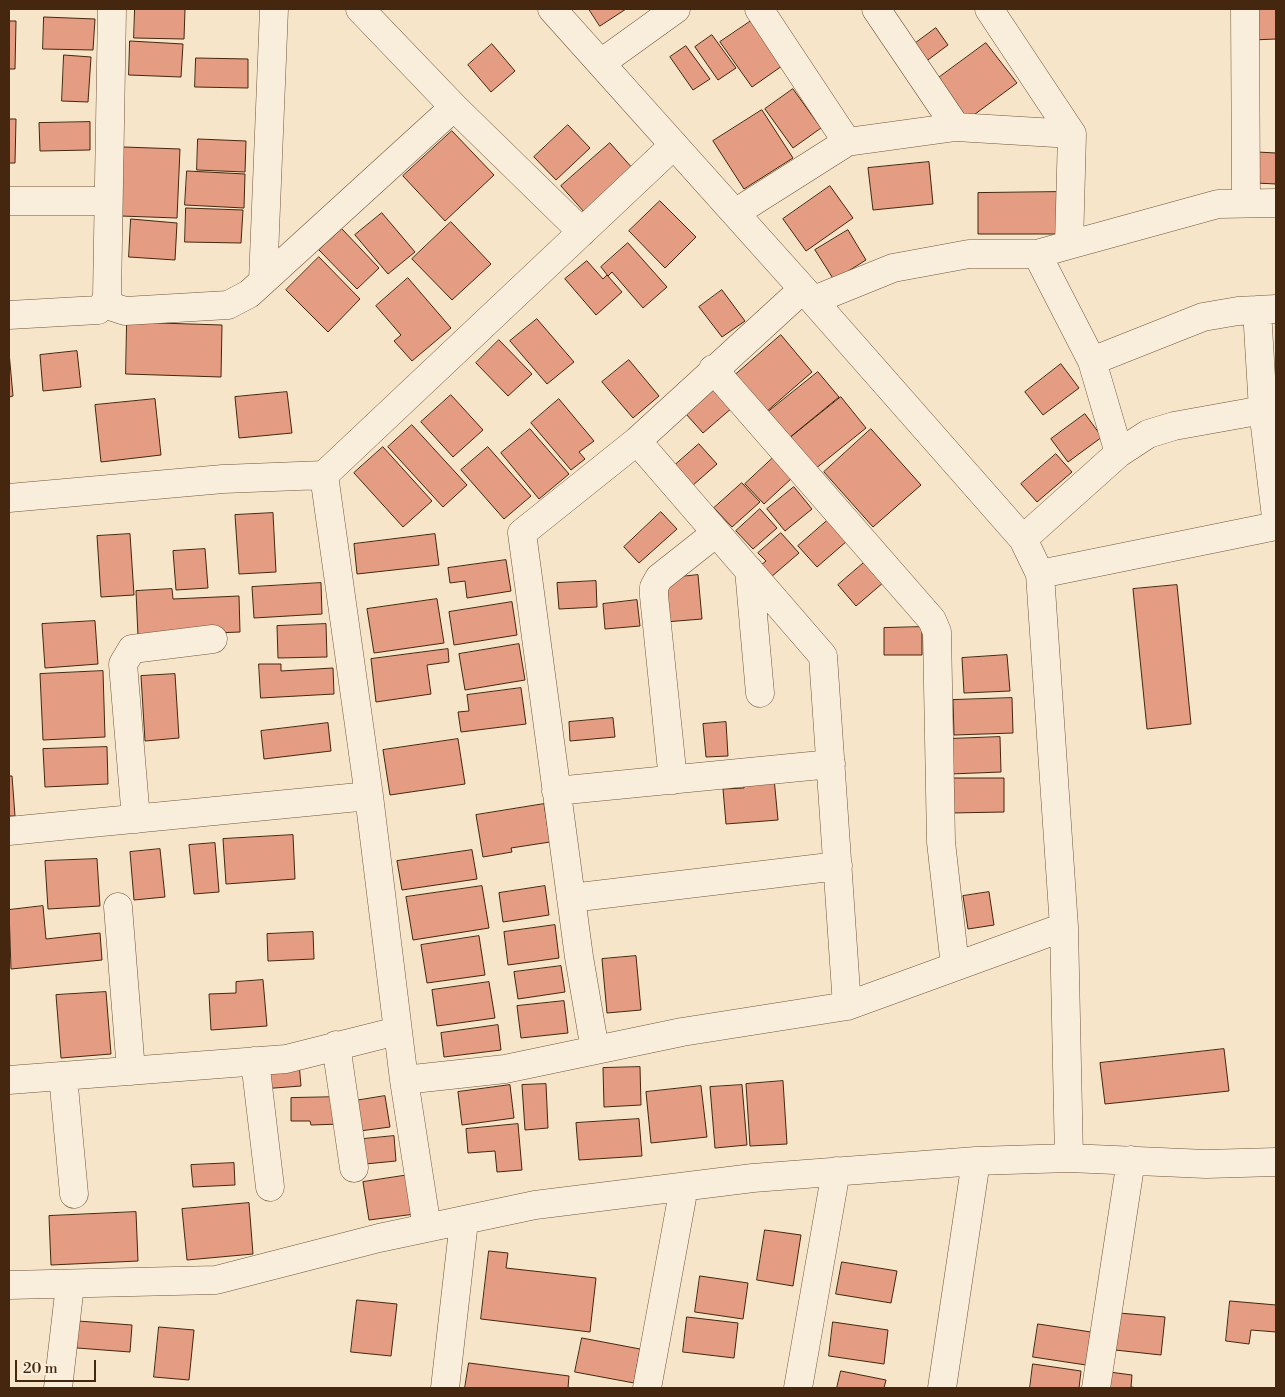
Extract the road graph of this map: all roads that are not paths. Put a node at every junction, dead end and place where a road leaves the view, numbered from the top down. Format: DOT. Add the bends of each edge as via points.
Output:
graph roads {
  1 [pos="112,9"];
  2 [pos="274,9"];
  3 [pos="360,9"];
  4 [pos="552,9"];
  5 [pos="676,9"];
  6 [pos="759,9"];
  7 [pos="876,9"];
  8 [pos="1245,9"];
  9 [pos="994,11"];
  10 [pos="601,63"];
  11 [pos="454,108"];
  12 [pos="956,127"];
  13 [pos="1072,134"];
  14 [pos="847,142"];
  15 [pos="674,145"];
  16 [pos="9,201"];
  17 [pos="108,201"];
  18 [pos="1246,203"];
  19 [pos="1276,203"];
  20 [pos="735,213"];
  21 [pos="582,232"];
  22 [pos="1068,245"];
  23 [pos="1037,254"];
  24 [pos="263,281"];
  25 [pos="809,294"];
  26 [pos="104,304"];
  27 [pos="1267,310"];
  28 [pos="9,315"];
  29 [pos="1092,361"];
  30 [pos="713,369"];
  31 [pos="1263,410"];
  32 [pos="636,441"];
  33 [pos="1119,453"];
  34 [pos="324,475"];
  35 [pos="9,498"];
  36 [pos="1276,517"];
  37 [pos="1276,526"];
  38 [pos="716,533"];
  39 [pos="1023,539"];
  40 [pos="749,570"];
  41 [pos="1040,574"];
  42 [pos="212,639"];
  43 [pos="760,693"];
  44 [pos="831,764"];
  45 [pos="673,780"];
  46 [pos="556,791"];
  47 [pos="369,796"];
  48 [pos="136,819"];
  49 [pos="9,831"];
  50 [pos="838,866"];
  51 [pos="571,898"];
  52 [pos="118,907"];
  53 [pos="1064,927"];
  54 [pos="955,966"];
  55 [pos="847,1006"];
  56 [pos="397,1031"];
  57 [pos="336,1044"];
  58 [pos="595,1050"];
  59 [pos="255,1061"];
  60 [pos="132,1070"];
  61 [pos="63,1076"];
  62 [pos="9,1080"];
  63 [pos="404,1080"];
  64 [pos="1069,1158"];
  65 [pos="976,1160"];
  66 [pos="1131,1160"];
  67 [pos="1276,1162"];
  68 [pos="354,1168"];
  69 [pos="836,1171"];
  70 [pos="684,1186"];
  71 [pos="270,1187"];
  72 [pos="74,1194"];
  73 [pos="464,1221"];
  74 [pos="427,1228"];
  75 [pos="9,1285"];
  76 [pos="70,1285"];
  77 [pos="58,1388"];
  78 [pos="445,1388"];
  79 [pos="647,1388"];
  80 [pos="798,1388"];
  81 [pos="942,1388"];
  82 [pos="1096,1388"];
  1 -- 17 [label="street"];
  2 -- 24 [label="street"];
  3 -- 11 [label="street"];
  4 -- 10 [label="street"];
  5 -- 10 [label="street"];
  6 -- 14 [label="street"];
  7 -- 12 [label="street"];
  8 -- 18 [label="street"];
  9 -- 13 [label="street"];
  10 -- 15 [label="street"];
  11 -- 21 [label="street"];
  11 -- 24 [label="street"];
  12 -- 13 [label="street"];
  12 -- 14 [label="street"];
  13 -- 22 [label="street"];
  14 -- 20 [label="street"];
  15 -- 20 [label="street"];
  15 -- 21 [label="street"];
  16 -- 17 [label="street"];
  17 -- 26 [label="street" via="107,297"];
  18 -- 19 [label="street"];
  18 -- 22 [label="street" via="1218,204"];
  20 -- 25 [label="street"];
  21 -- 34 [label="street"];
  22 -- 23 [label="street"];
  23 -- 25 [label="street" via="969,254 893,268"];
  23 -- 29 [label="street"];
  24 -- 26 [label="street" via="249,294 228,305 125,311"];
  25 -- 30 [label="street"];
  25 -- 39 [label="street"];
  26 -- 28 [label="street" via="98,310"];
  27 -- 29 [label="street" via="1238,310 1203,317"];
  27 -- 31 [label="street"];
  29 -- 33 [label="street"];
  30 -- 32 [label="street"];
  30 -- 54 [label="street" via="932,620 937,632 942,842"];
  31 -- 33 [label="street" via="1174,426 1148,434"];
  31 -- 36 [label="street"];
  32 -- 38 [label="street"];
  32 -- 46 [label="street" via="522,533"];
  33 -- 39 [label="street"];
  34 -- 35 [label="street" via="224,479"];
  34 -- 47 [label="street"];
  37 -- 41 [label="street"];
  38 -- 40 [label="street"];
  38 -- 45 [label="street" via="659,578 654,587"];
  39 -- 41 [label="street"];
  40 -- 43 [label="street"];
  40 -- 44 [label="street" via="823,656"];
  41 -- 53 [label="street"];
  42 -- 48 [label="street" via="132,649 123,664"];
  44 -- 45 [label="street"];
  44 -- 50 [label="street"];
  45 -- 46 [label="street"];
  46 -- 51 [label="street"];
  47 -- 48 [label="street"];
  47 -- 56 [label="street"];
  48 -- 49 [label="street"];
  50 -- 51 [label="street"];
  50 -- 55 [label="street"];
  51 -- 58 [label="street"];
  52 -- 60 [label="street"];
  53 -- 54 [label="street"];
  53 -- 64 [label="street"];
  54 -- 55 [label="street"];
  55 -- 58 [label="street" via="682,1032"];
  56 -- 57 [label="street"];
  56 -- 63 [label="street"];
  57 -- 59 [label="street" via="286,1059"];
  57 -- 68 [label="street"];
  58 -- 63 [label="street" via="505,1069"];
  59 -- 60 [label="street"];
  59 -- 71 [label="street"];
  60 -- 61 [label="street"];
  61 -- 62 [label="street"];
  61 -- 72 [label="street"];
  63 -- 74 [label="street"];
  64 -- 65 [label="street"];
  64 -- 66 [label="street"];
  65 -- 69 [label="street"];
  65 -- 81 [label="street"];
  66 -- 67 [label="street" via="1206,1164"];
  66 -- 82 [label="street"];
  69 -- 70 [label="street"];
  69 -- 80 [label="street"];
  70 -- 73 [label="street" via="535,1205"];
  70 -- 79 [label="street"];
  73 -- 74 [label="street"];
  73 -- 78 [label="street"];
  74 -- 76 [label="street" via="216,1280"];
  75 -- 76 [label="street"];
  76 -- 77 [label="street"];
}
